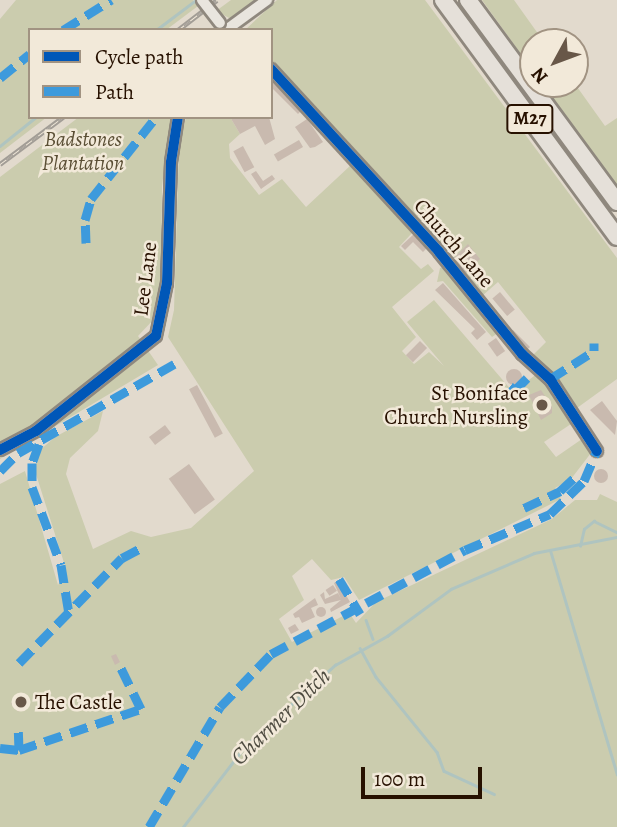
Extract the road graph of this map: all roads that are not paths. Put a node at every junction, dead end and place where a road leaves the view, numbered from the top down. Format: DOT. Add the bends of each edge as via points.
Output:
graph roads {
  1 [pos="202,0"];
  2 [pos="267,0"];
  3 [pos="443,0"];
  4 [pos="468,0"];
  5 [pos="226,28"];
  6 [pos="273,71"];
  7 [pos="178,119"];
  8 [pos="617,202"];
  9 [pos="617,237"];
  10 [pos="0,450"];
  11 [pos="597,451"];
  1 -- 5 [label="street, bridge"];
  2 -- 5 [label="street"];
  3 -- 9 [label="highway, M27"];
  4 -- 8 [label="highway, M27"];
  6 -- 11 [label="street, Church Lane" via="439,252 522,354 550,379"];
  7 -- 10 [label="street, Lee Lane" via="171,162 167,284 156,336 36,431"];
}
